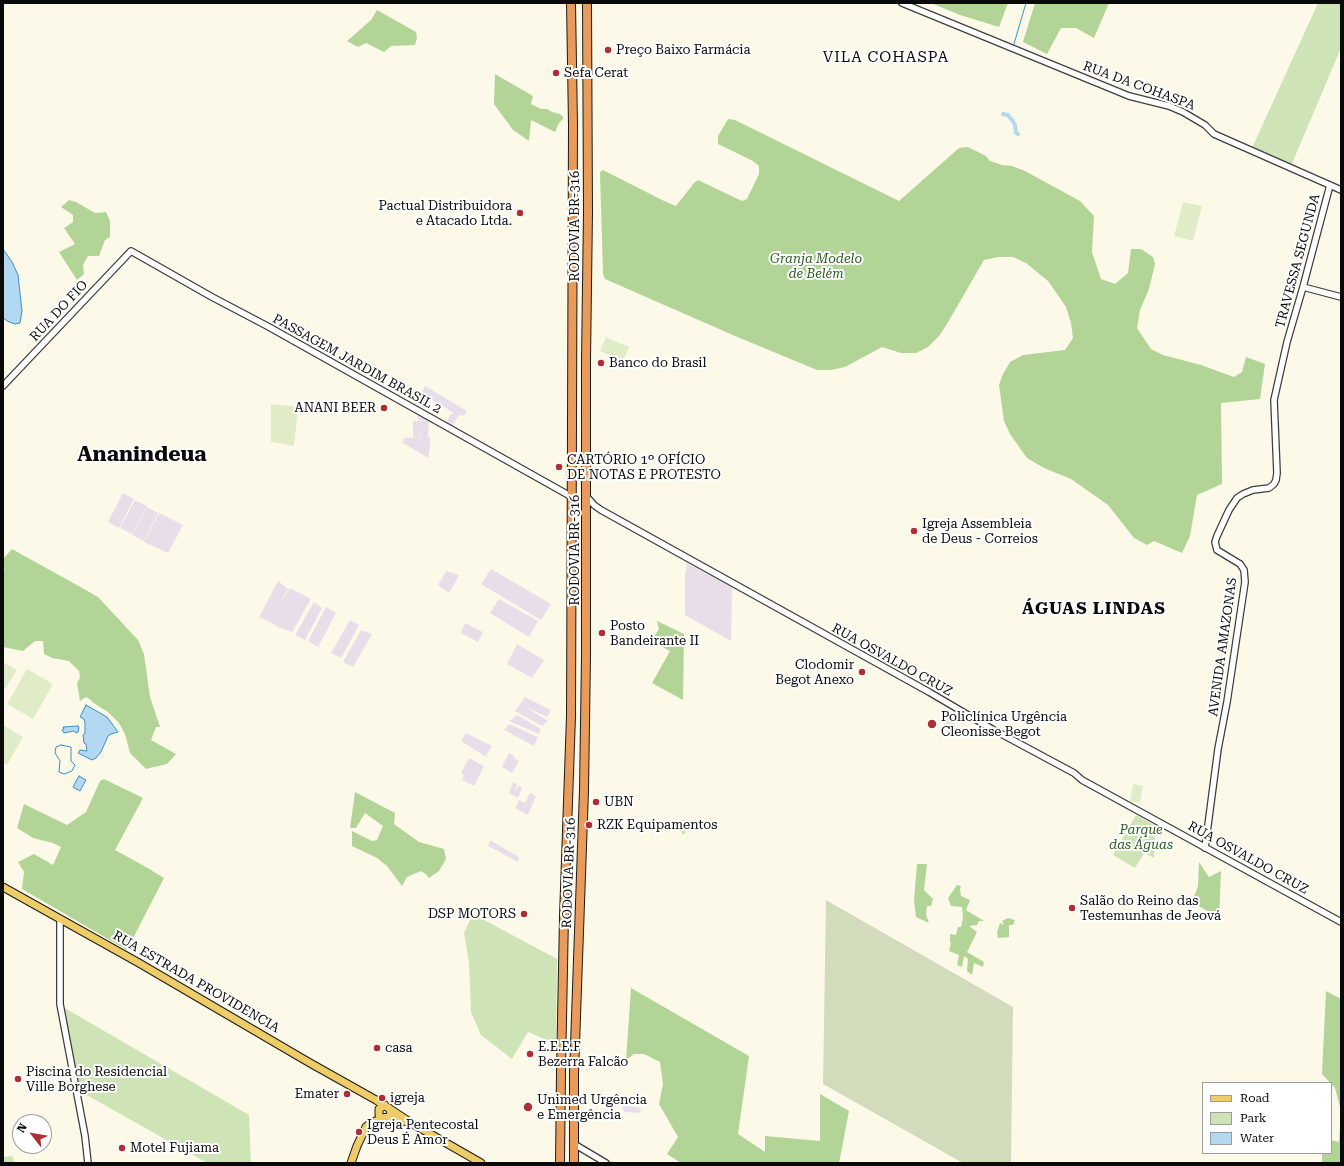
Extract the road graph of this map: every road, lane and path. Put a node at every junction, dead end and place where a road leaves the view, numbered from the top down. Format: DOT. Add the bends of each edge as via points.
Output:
graph roads {
  1 [pos="571,3"];
  2 [pos="587,3"];
  3 [pos="902,3"];
  4 [pos="587,23"];
  5 [pos="571,24"];
  6 [pos="571,34"];
  7 [pos="587,35"];
  8 [pos="1330,186"];
  9 [pos="1341,190"];
  10 [pos="130,251"];
  11 [pos="1303,287"];
  12 [pos="1341,297"];
  13 [pos="573,335"];
  14 [pos="587,340"];
  15 [pos="572,359"];
  16 [pos="586,360"];
  17 [pos="3,386"];
  18 [pos="1274,400"];
  19 [pos="572,497"];
  20 [pos="587,497"];
  21 [pos="601,510"];
  22 [pos="586,515"];
  23 [pos="1205,848"];
  24 [pos="3,887"];
  25 [pos="60,919"];
  26 [pos="1341,922"];
  27 [pos="384,1107"];
  28 [pos="387,1118"];
  29 [pos="414,1124"];
  30 [pos="574,1144"];
  31 [pos="88,1163"];
  32 [pos="351,1163"];
  33 [pos="481,1163"];
  34 [pos="560,1163"];
  35 [pos="574,1163"];
  36 [pos="606,1163"];
  1 -- 5 [label="highway, RODOVIA BR-316"];
  2 -- 4 [label="highway, RODOVIA BR-316"];
  3 -- 8 [label="street, RUA DA COHASPA" via="1129,96 1164,104 1183,112 1205,125 1214,134"];
  4 -- 5 [label="highway" via="580,27"];
  4 -- 7 [label="highway, RODOVIA BR-316"];
  5 -- 6 [label="highway, RODOVIA BR-316"];
  6 -- 7 [label="highway" via="578,31"];
  6 -- 13 [label="highway, RODOVIA BR-316"];
  7 -- 14 [label="highway, RODOVIA BR-316"];
  8 -- 9 [label="street, RUA DA COHASPA"];
  8 -- 11 [label="street, TRAVESSA SEGUNDA"];
  10 -- 17 [label="street, RUA DO FIO"];
  10 -- 19 [label="street, PASSAGEM JARDIM BRASIL 2"];
  11 -- 12 [label="street"];
  11 -- 18 [label="street, TRAVESSA SEGUNDA"];
  13 -- 14 [label="highway" via="578,341"];
  13 -- 15 [label="highway, RODOVIA BR-316"];
  14 -- 16 [label="highway, RODOVIA BR-316"];
  15 -- 16 [label="highway" via="578,355"];
  15 -- 19 [label="highway, RODOVIA BR-316"];
  16 -- 20 [label="highway, RODOVIA BR-316"];
  18 -- 23 [label="street, AVENIDA AMAZONAS" via="1276,480 1269,488 1253,490 1237,498 1215,542 1217,550 1240,564 1244,570 1245,582"];
  19 -- 34 [label="highway, RODOVIA BR-316" via="571,716"];
  20 -- 21 [label="street, RUA OSVALDO CRUZ"];
  20 -- 22 [label="highway, RODOVIA BR-316"];
  21 -- 22 [label="street" via="593,510"];
  21 -- 23 [label="street, RUA OSVALDO CRUZ"];
  22 -- 30 [label="highway, RODOVIA BR-316" via="584,766"];
  23 -- 26 [label="street, RUA OSVALDO CRUZ"];
  24 -- 25 [label="main road, RUA ESTRADA PROVIDENCIA"];
  25 -- 27 [label="main road, RUA ESTRADA PROVIDENCIA" via="376,1100"];
  25 -- 31 [label="street" via="60,1004"];
  27 -- 28 [label="main road" via="391,1112"];
  27 -- 28 [label="main road" via="378,1115"];
  27 -- 29 [label="main road, RUA ESTRADA PROVIDENCIA"];
  28 -- 29 [label="main road, RUA ESTRADA PROVIDENCIA"];
  28 -- 32 [label="main road" via="372,1122 366,1127"];
  29 -- 33 [label="main road, RUA ESTRADA PROVIDENCIA"];
  30 -- 35 [label="highway"];
  30 -- 36 [label="street"];
}
